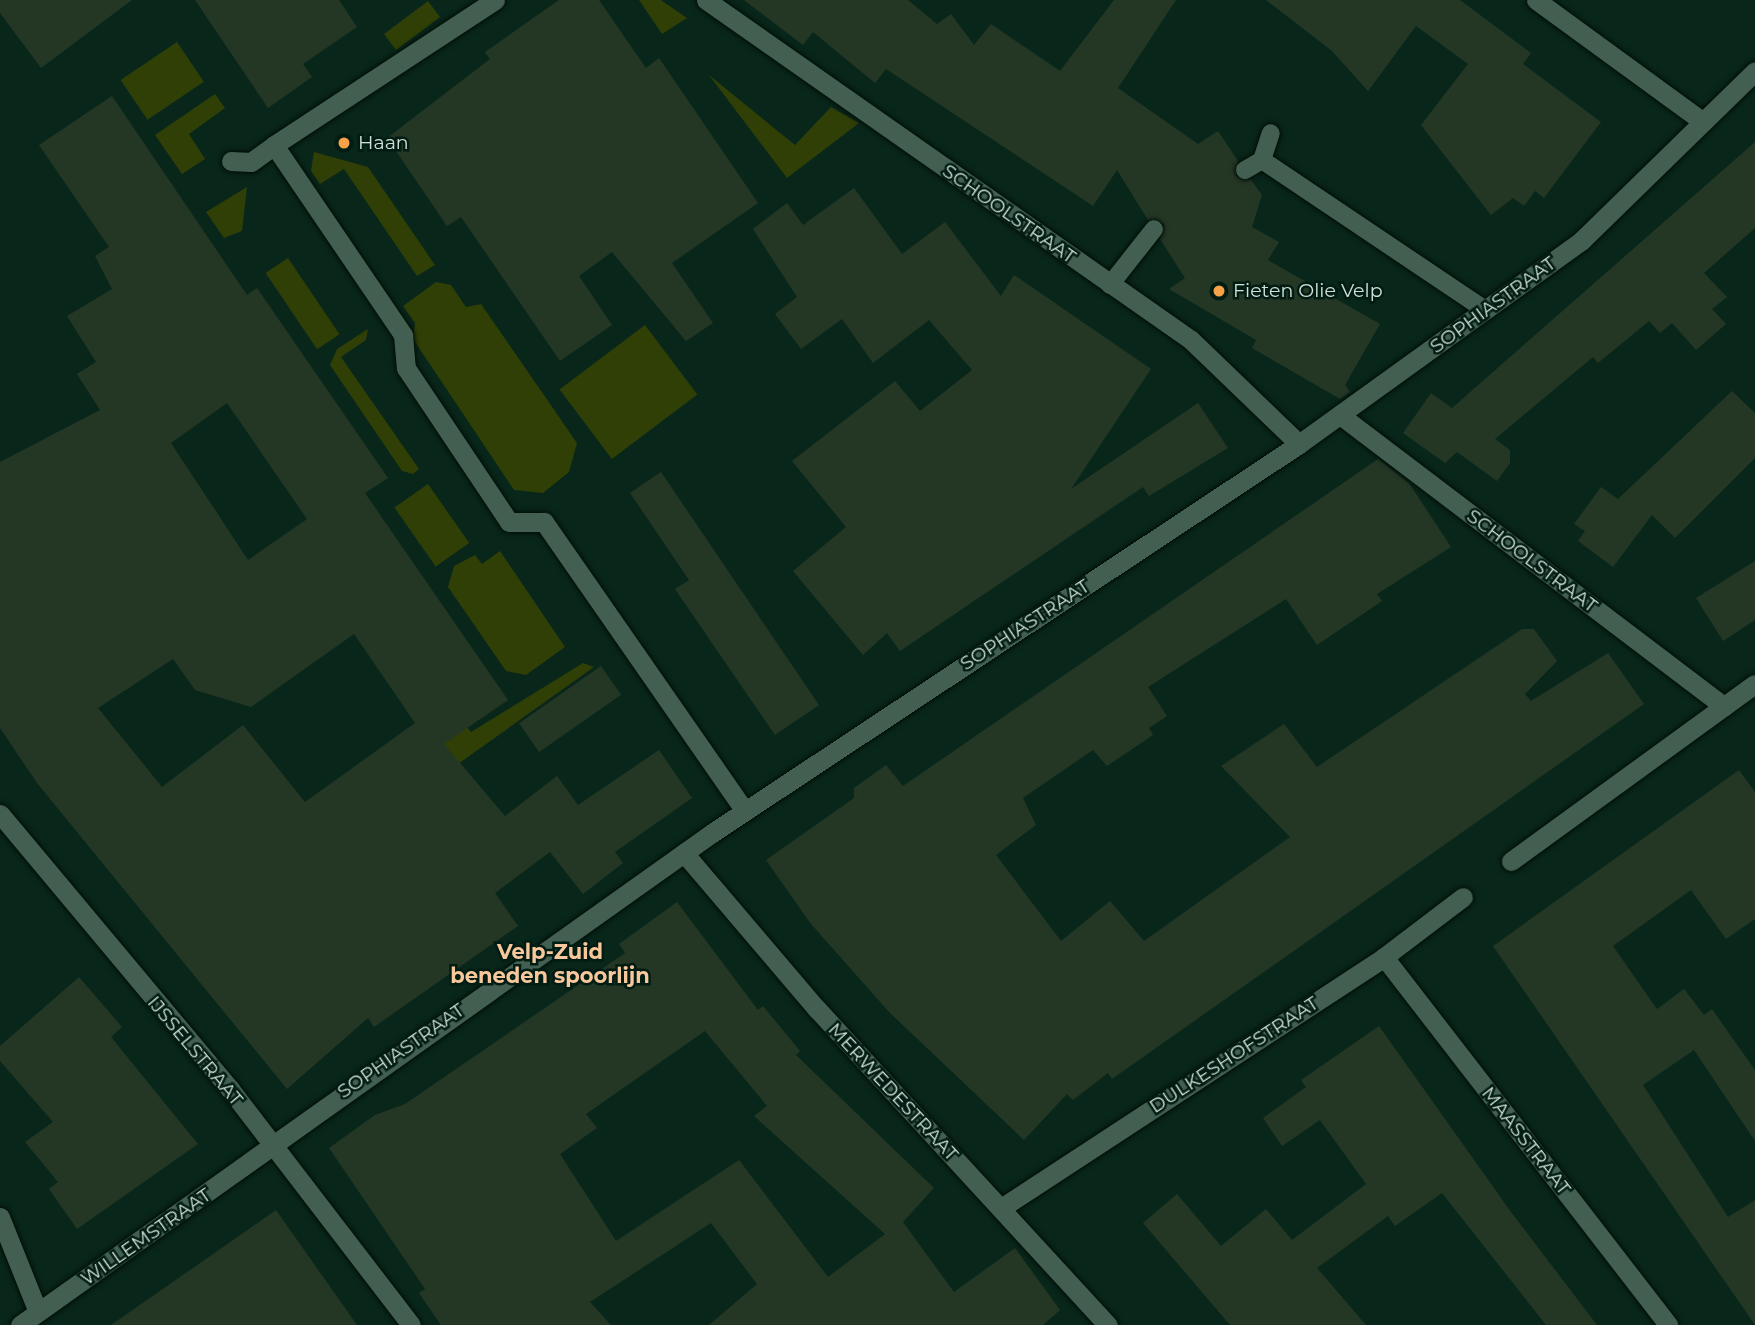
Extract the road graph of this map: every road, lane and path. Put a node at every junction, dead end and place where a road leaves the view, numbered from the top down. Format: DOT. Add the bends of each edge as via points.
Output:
graph roads {
  1 [pos="495,0"];
  2 [pos="706,0"];
  3 [pos="1536,0"];
  4 [pos="1755,71"];
  5 [pos="1702,121"];
  6 [pos="1271,133"];
  7 [pos="274,145"];
  8 [pos="1262,160"];
  9 [pos="231,161"];
  10 [pos="1245,170"];
  11 [pos="1154,229"];
  12 [pos="1110,285"];
  13 [pos="1485,310"];
  14 [pos="1340,415"];
  15 [pos="1298,444"];
  16 [pos="1754,688"];
  17 [pos="1724,707"];
  18 [pos="745,811"];
  19 [pos="0,814"];
  20 [pos="684,853"];
  21 [pos="1511,861"];
  22 [pos="1463,897"];
  23 [pos="1384,957"];
  24 [pos="272,1150"];
  25 [pos="1001,1208"];
  26 [pos="0,1217"];
  27 [pos="38,1312"];
  28 [pos="20,1325"];
  29 [pos="411,1325"];
  30 [pos="1108,1325"];
  31 [pos="1668,1325"];
  1 -- 7 [label="street"];
  2 -- 12 [label="street, SCHOOLSTRAAT"];
  3 -- 5 [label="street"];
  4 -- 5 [label="street, SOPHIASTRAAT"];
  5 -- 13 [label="street, SOPHIASTRAAT" via="1581,241"];
  6 -- 8 [label="lane"];
  7 -- 9 [label="street" via="251,162"];
  7 -- 18 [label="street" via="403,335 406,368 509,522 544,522"];
  8 -- 10 [label="lane"];
  8 -- 13 [label="lane"];
  11 -- 12 [label="lane"];
  12 -- 15 [label="street, SCHOOLSTRAAT" via="1191,340"];
  13 -- 14 [label="street, SOPHIASTRAAT"];
  14 -- 15 [label="street, SOPHIASTRAAT"];
  14 -- 17 [label="street, SCHOOLSTRAAT"];
  15 -- 18 [label="street, SOPHIASTRAAT"];
  16 -- 17 [label="street"];
  17 -- 21 [label="street"];
  18 -- 20 [label="street, SOPHIASTRAAT"];
  19 -- 24 [label="street, IJSSELSTRAAT" via="230,1088"];
  20 -- 24 [label="street, SOPHIASTRAAT" via="320,1108"];
  20 -- 25 [label="street, MERWEDESTRAAT" via="817,1009"];
  22 -- 23 [label="street, DULKESHOFSTRAAT"];
  23 -- 25 [label="street, DULKESHOFSTRAAT"];
  23 -- 31 [label="street, MAASSTRAAT"];
  24 -- 27 [label="street, WILLEMSTRAAT"];
  24 -- 29 [label="street, IJSSELSTRAAT"];
  25 -- 30 [label="street, MERWEDESTRAAT"];
  26 -- 27 [label="street"];
  27 -- 28 [label="street, WILLEMSTRAAT"];
}
